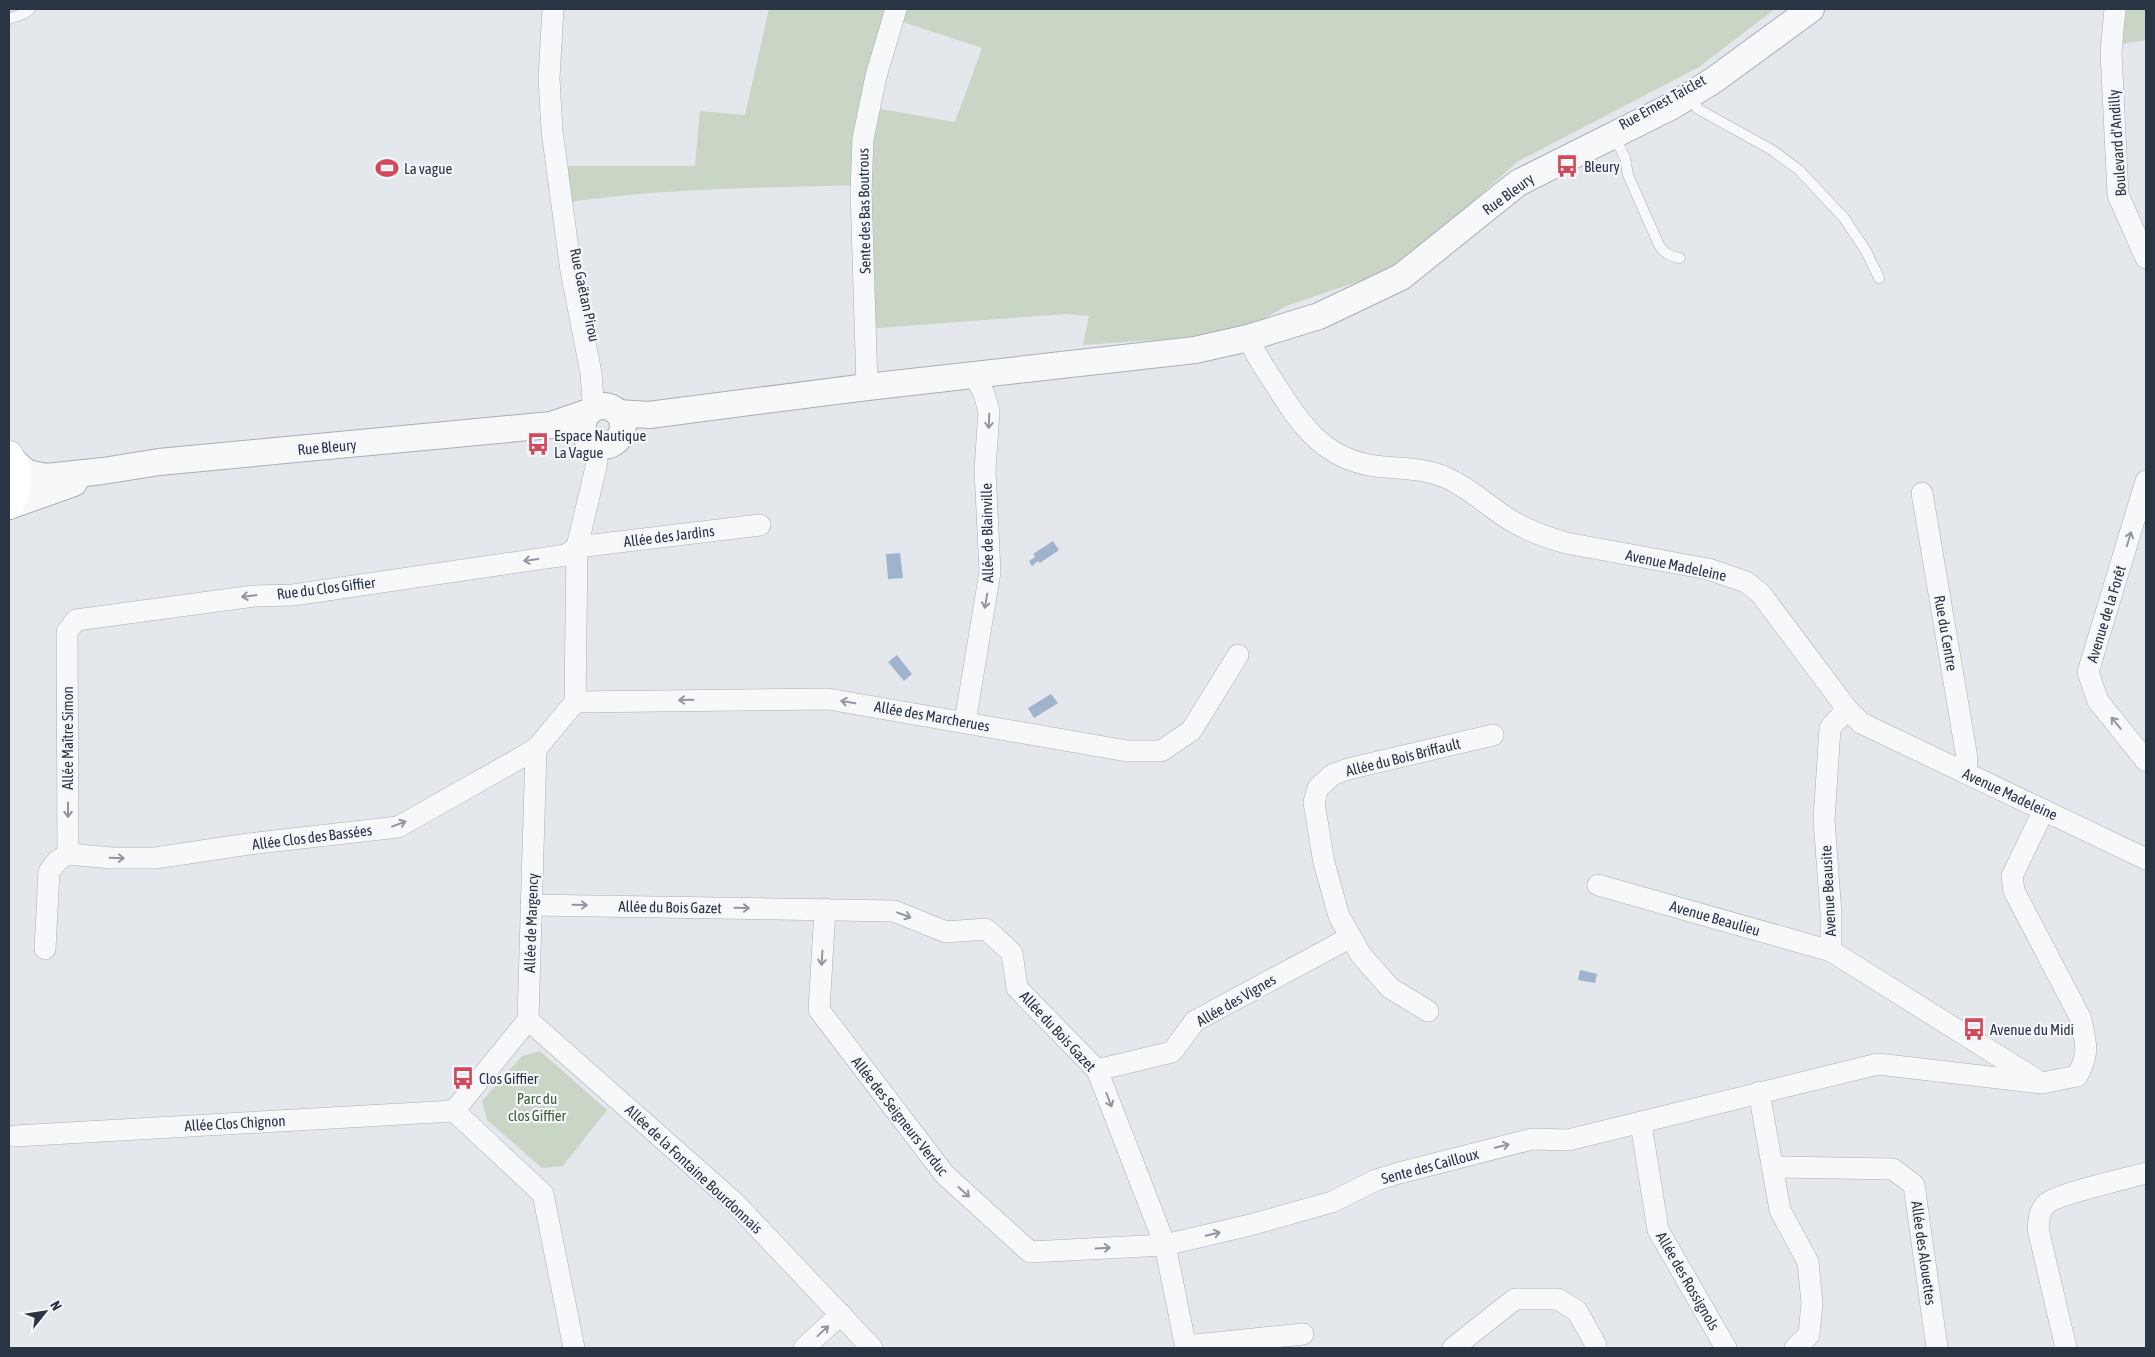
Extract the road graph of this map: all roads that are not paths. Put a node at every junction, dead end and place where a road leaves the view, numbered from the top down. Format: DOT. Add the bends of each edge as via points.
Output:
graph roads {
  1 [pos="30,9"];
  2 [pos="554,9"];
  3 [pos="896,9"];
  4 [pos="1799,9"];
  5 [pos="1810,9"];
  6 [pos="2115,9"];
  7 [pos="9,19"];
  8 [pos="1688,93"];
  9 [pos="1652,117"];
  10 [pos="1613,133"];
  11 [pos="2144,249"];
  12 [pos="1680,258"];
  13 [pos="1879,278"];
  14 [pos="1259,334"];
  15 [pos="975,376"];
  16 [pos="867,387"];
  17 [pos="603,411"];
  18 [pos="658,414"];
  19 [pos="550,426"];
  20 [pos="600,442"];
  21 [pos="11,458"];
  22 [pos="103,471"];
  23 [pos="2146,481"];
  24 [pos="1922,493"];
  25 [pos="9,505"];
  26 [pos="760,525"];
  27 [pos="577,547"];
  28 [pos="73,624"];
  29 [pos="1238,655"];
  30 [pos="575,702"];
  31 [pos="1848,709"];
  32 [pos="965,722"];
  33 [pos="1493,735"];
  34 [pos="536,749"];
  35 [pos="2146,761"];
  36 [pos="1966,773"];
  37 [pos="2044,810"];
  38 [pos="68,854"];
  39 [pos="2146,860"];
  40 [pos="1598,884"];
  41 [pos="531,905"];
  42 [pos="825,910"];
  43 [pos="1351,937"];
  44 [pos="45,949"];
  45 [pos="1832,951"];
  46 [pos="1428,1011"];
  47 [pos="528,1020"];
  48 [pos="1097,1070"];
  49 [pos="2042,1083"];
  50 [pos="1760,1092"];
  51 [pos="454,1111"];
  52 [pos="1642,1124"];
  53 [pos="15,1136"];
  54 [pos="1772,1167"];
  55 [pos="2146,1173"];
  56 [pos="1165,1245"];
  57 [pos="841,1314"];
  58 [pos="1303,1334"];
  59 [pos="1186,1347"];
  60 [pos="574,1348"];
  61 [pos="804,1348"];
  62 [pos="872,1348"];
  63 [pos="1453,1348"];
  64 [pos="1596,1348"];
  65 [pos="1726,1348"];
  66 [pos="1796,1348"];
  67 [pos="1937,1348"];
  68 [pos="2066,1348"];
  1 -- 7 [label="lane" via="26,14"];
  2 -- 17 [label="street, Rue Gaëtan Pirou" via="549,78 559,181 604,394"];
  3 -- 16 [label="street, Sente des Bas Boutrous" via="876,76 863,139"];
  4 -- 8 [label="street, Rue Ernest Taiclet"];
  5 -- 8 [label="street, Rue Ernest Taiclet" via="1721,74"];
  6 -- 11 [label="street, Boulevard d'Andilly" via="2111,52 2118,195"];
  8 -- 9 [label="street, Rue Ernest Taiclet"];
  8 -- 10 [label="street, Rue Ernest Taiclet"];
  8 -- 13 [label="lane" via="1698,109 1772,150 1799,170 1844,218"];
  9 -- 10 [label="street, Rue Bleury"];
  10 -- 12 [label="lane" via="1659,245 1670,257"];
  10 -- 14 [label="street, Rue Bleury" via="1518,184 1401,277 1323,304"];
  14 -- 15 [label="street" via="1195,350"];
  14 -- 31 [label="street, Avenue Madeleine" via="1296,417 1311,436 1343,456 1370,465 1435,473 1544,537 1708,569 1746,582 1761,594"];
  15 -- 16 [label="street"];
  15 -- 32 [label="street, Allée de Blainville, one-way" via="989,411 985,470 990,572"];
  16 -- 18 [label="street"];
  17 -- 18 [label="street"];
  17 -- 19 [label="street, Rue Bleury"];
  17 -- 20 [label="street" via="584,423 583,429"];
  17 -- 20 [label="street" via="623,425 620,437"];
  18 -- 20 [label="street"];
  19 -- 20 [label="street, Rue Bleury"];
  19 -- 22 [label="street, Rue Bleury" via="159,462"];
  20 -- 27 [label="street"];
  21 -- 22 [label="street, Rue Bleury" via="22,470 39,476"];
  21 -- 25 [label="main road" via="17,481"];
  22 -- 25 [label="street, Rue Bleury"];
  35 -- 23 [label="street, Avenue de la Forêt, one-way" via="2098,701 2088,672"];
  24 -- 36 [label="street, Rue du Centre" via="1967,758"];
  26 -- 27 [label="street, Allée des Jardins"];
  27 -- 28 [label="street, Rue du Clos Giffier, one-way" via="566,555 293,595 254,596 167,607 76,620"];
  27 -- 30 [label="street"];
  28 -- 38 [label="street, Allée Maître Simon, one-way" via="67,632"];
  29 -- 32 [label="street, Allée des Marcherues" via="1191,731 1160,751 1127,751"];
  32 -- 30 [label="street, Allée des Marcherues, one-way" via="828,699"];
  30 -- 34 [label="street"];
  31 -- 36 [label="street, Avenue Madeleine" via="1861,723"];
  31 -- 45 [label="street, Avenue Beausite" via="1830,728 1824,820"];
  33 -- 43 [label="street, Allée du Bois Briffault" via="1348,769 1332,775 1318,788 1314,802 1324,863 1339,916"];
  38 -- 34 [label="street, Allée Clos des Bassées, one-way" via="154,858 398,827"];
  34 -- 41 [label="street, Allée de Margency"];
  36 -- 37 [label="street, Avenue Madeleine"];
  37 -- 39 [label="street, Avenue Madeleine"];
  37 -- 49 [label="street" via="2012,876 2014,891 2081,1019 2086,1060 2078,1076"];
  38 -- 44 [label="street" via="49,872"];
  40 -- 45 [label="street, Avenue Beaulieu"];
  41 -- 42 [label="street, Allée du Bois Gazet, one-way"];
  41 -- 47 [label="street, Allée de Margency"];
  42 -- 48 [label="street, Allée du Bois Gazet, one-way" via="894,911 946,932 986,929 1012,953 1017,988"];
  42 -- 56 [label="street, Allée des Seigneurs Verduc, one-way" via="819,1010 945,1175 1030,1252"];
  43 -- 46 [label="street" via="1361,955 1390,988"];
  43 -- 48 [label="street, Allée des Vignes" via="1194,1021 1172,1052"];
  45 -- 49 [label="street, Avenue Beausite"];
  47 -- 51 [label="street"];
  47 -- 57 [label="street, Allée de la Fontaine Bourdonnais" via="734,1202"];
  48 -- 56 [label="street, Allée du Bois Gazet, one-way"];
  49 -- 50 [label="street" via="1878,1064"];
  50 -- 52 [label="street"];
  50 -- 54 [label="street"];
  51 -- 53 [label="street, Allée Clos Chignon"];
  51 -- 60 [label="street" via="543,1194"];
  56 -- 52 [label="street, Sente des Cailloux, one-way" via="1332,1202 1376,1180 1427,1165 1532,1139 1568,1140"];
  52 -- 65 [label="street, Allée des Rossignols" via="1658,1230"];
  54 -- 66 [label="street" via="1780,1210 1808,1262 1812,1302 1809,1335"];
  54 -- 67 [label="street, Allée des Alouettes" via="1893,1169 1914,1185"];
  55 -- 68 [label="street" via="2061,1196 2047,1203 2039,1214 2038,1229"];
  56 -- 59 [label="street, Allée du Bois Gazet"];
  61 -- 57 [label="street, one-way"];
  57 -- 62 [label="street, Allée de la Fontaine Bourdonnais"];
  58 -- 59 [label="street"];
  63 -- 64 [label="street" via="1515,1298 1558,1299 1577,1311"];
}
